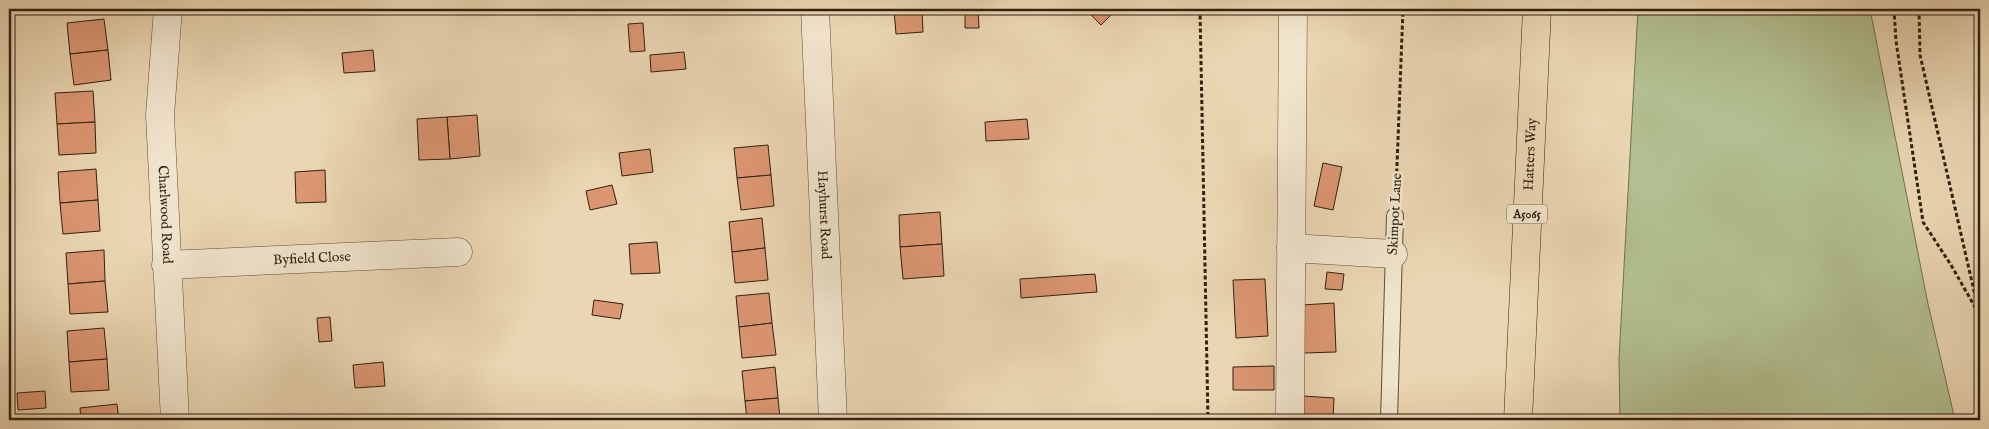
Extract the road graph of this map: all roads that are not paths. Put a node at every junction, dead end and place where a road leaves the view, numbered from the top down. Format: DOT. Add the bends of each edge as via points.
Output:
graph roads {
  1 [pos="168,9"];
  2 [pos="815,9"];
  3 [pos="1293,9"];
  4 [pos="1537,9"];
  5 [pos="1395,216"];
  6 [pos="1290,248"];
  7 [pos="458,252"];
  8 [pos="1393,254"];
  9 [pos="166,265"];
  10 [pos="175,420"];
  11 [pos="833,420"];
  12 [pos="1290,420"];
  13 [pos="1389,420"];
  14 [pos="1518,420"];
  1 -- 9 [label="street, Charlwood Road" via="160,115"];
  2 -- 11 [label="street, Hayhurst Road"];
  3 -- 6 [label="street"];
  4 -- 14 [label="main road, Hatters Way / A5065"];
  5 -- 8 [label="lane, Skimpot Lane"];
  6 -- 8 [label="street"];
  6 -- 12 [label="street"];
  7 -- 9 [label="street, Byfield Close"];
  8 -- 13 [label="lane, Skimpot Lane"];
  9 -- 10 [label="street, Charlwood Road"];
}
